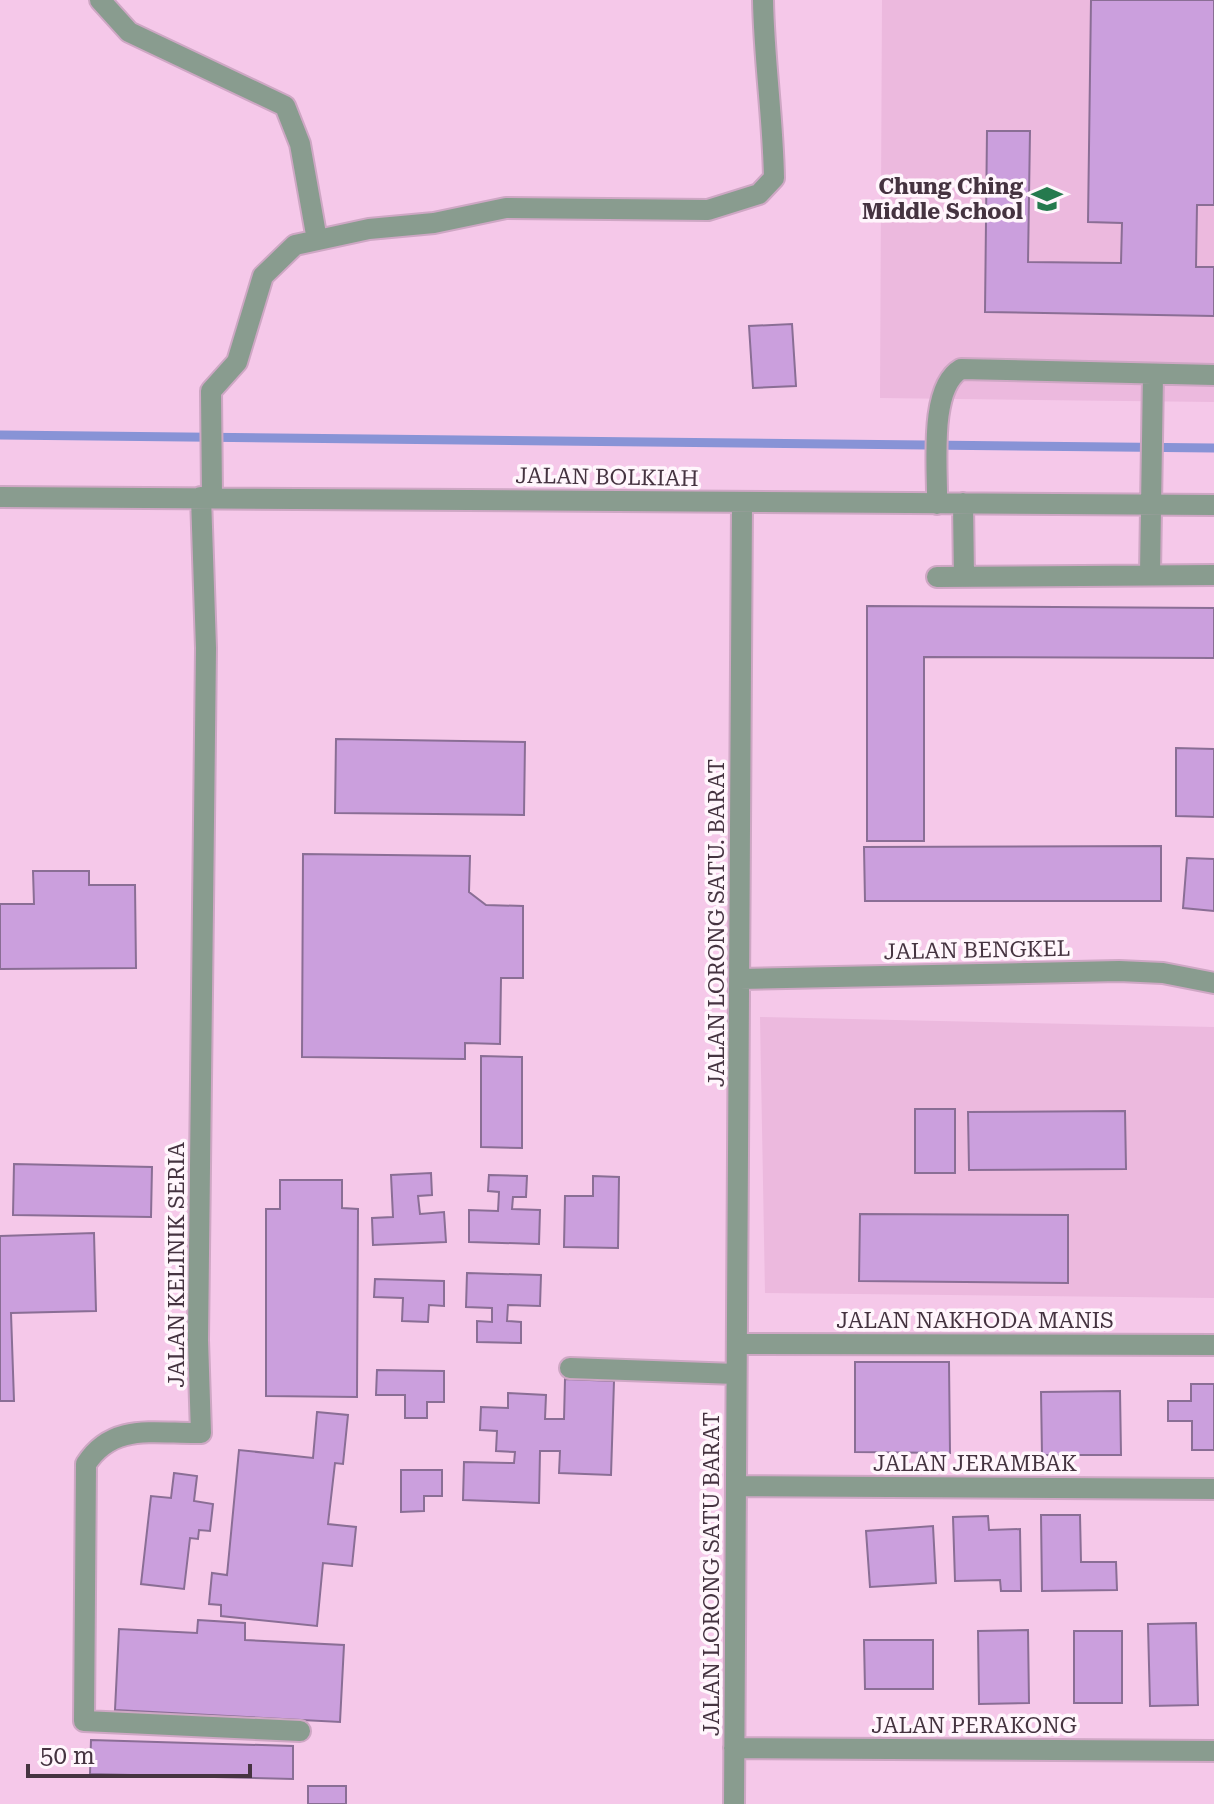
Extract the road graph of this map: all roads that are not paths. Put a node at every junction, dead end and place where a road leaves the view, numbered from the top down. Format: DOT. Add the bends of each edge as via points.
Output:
graph roads {
  1 [pos="100,0"];
  2 [pos="763,0"];
  3 [pos="317,240"];
  4 [pos="1153,374"];
  5 [pos="1214,375"];
  6 [pos="0,497"];
  7 [pos="206,497"];
  8 [pos="742,503"];
  9 [pos="963,503"];
  10 [pos="937,504"];
  11 [pos="1152,504"];
  12 [pos="1214,505"];
  13 [pos="1150,575"];
  14 [pos="1214,575"];
  15 [pos="937,577"];
  16 [pos="964,577"];
  17 [pos="740,979"];
  18 [pos="1214,983"];
  19 [pos="737,1344"];
  20 [pos="1214,1345"];
  21 [pos="570,1368"];
  22 [pos="736,1374"];
  23 [pos="736,1486"];
  24 [pos="1214,1489"];
  25 [pos="300,1731"];
  26 [pos="734,1748"];
  27 [pos="1214,1751"];
  28 [pos="734,1804"];
  1 -- 3 [label="street" via="129,32 285,106 300,144"];
  2 -- 3 [label="street" via="774,178 759,194 708,210 506,208"];
  3 -- 7 [label="street" via="295,245 263,276 237,362 211,391 212,460"];
  4 -- 5 [label="street"];
  4 -- 10 [label="street" via="961,369 951,375 940,399"];
  4 -- 11 [label="street"];
  6 -- 7 [label="street, JALAN BOLKIAH"];
  7 -- 8 [label="street, JALAN BOLKIAH"];
  7 -- 25 [label="street, JALAN KELINIK SERIA" via="201,1433 116,1435 98,1446 86,1464 84,1721"];
  8 -- 10 [label="street, JALAN BOLKIAH"];
  8 -- 17 [label="street, JALAN LORONG SATU. BARAT"];
  9 -- 10 [label="street, JALAN BOLKIAH"];
  9 -- 11 [label="street, JALAN BOLKIAH"];
  9 -- 16 [label="street"];
  11 -- 12 [label="street, JALAN BOLKIAH"];
  11 -- 13 [label="street"];
  13 -- 14 [label="street"];
  13 -- 16 [label="street"];
  15 -- 16 [label="street"];
  17 -- 18 [label="street, JALAN BENGKEL" via="1119,971"];
  17 -- 19 [label="street, JALAN LORONG SATU. BARAT"];
  19 -- 20 [label="street, JALAN NAKHODA MANIS"];
  19 -- 22 [label="street, JALAN LORONG SATU BARAT"];
  21 -- 22 [label="street"];
  22 -- 23 [label="street, JALAN LORONG SATU BARAT"];
  23 -- 24 [label="street, JALAN JERAMBAK"];
  23 -- 26 [label="street, JALAN LORONG SATU BARAT"];
  26 -- 27 [label="street, JALAN PERAKONG"];
  26 -- 28 [label="street, JALAN LORONG SATU BARAT"];
}
